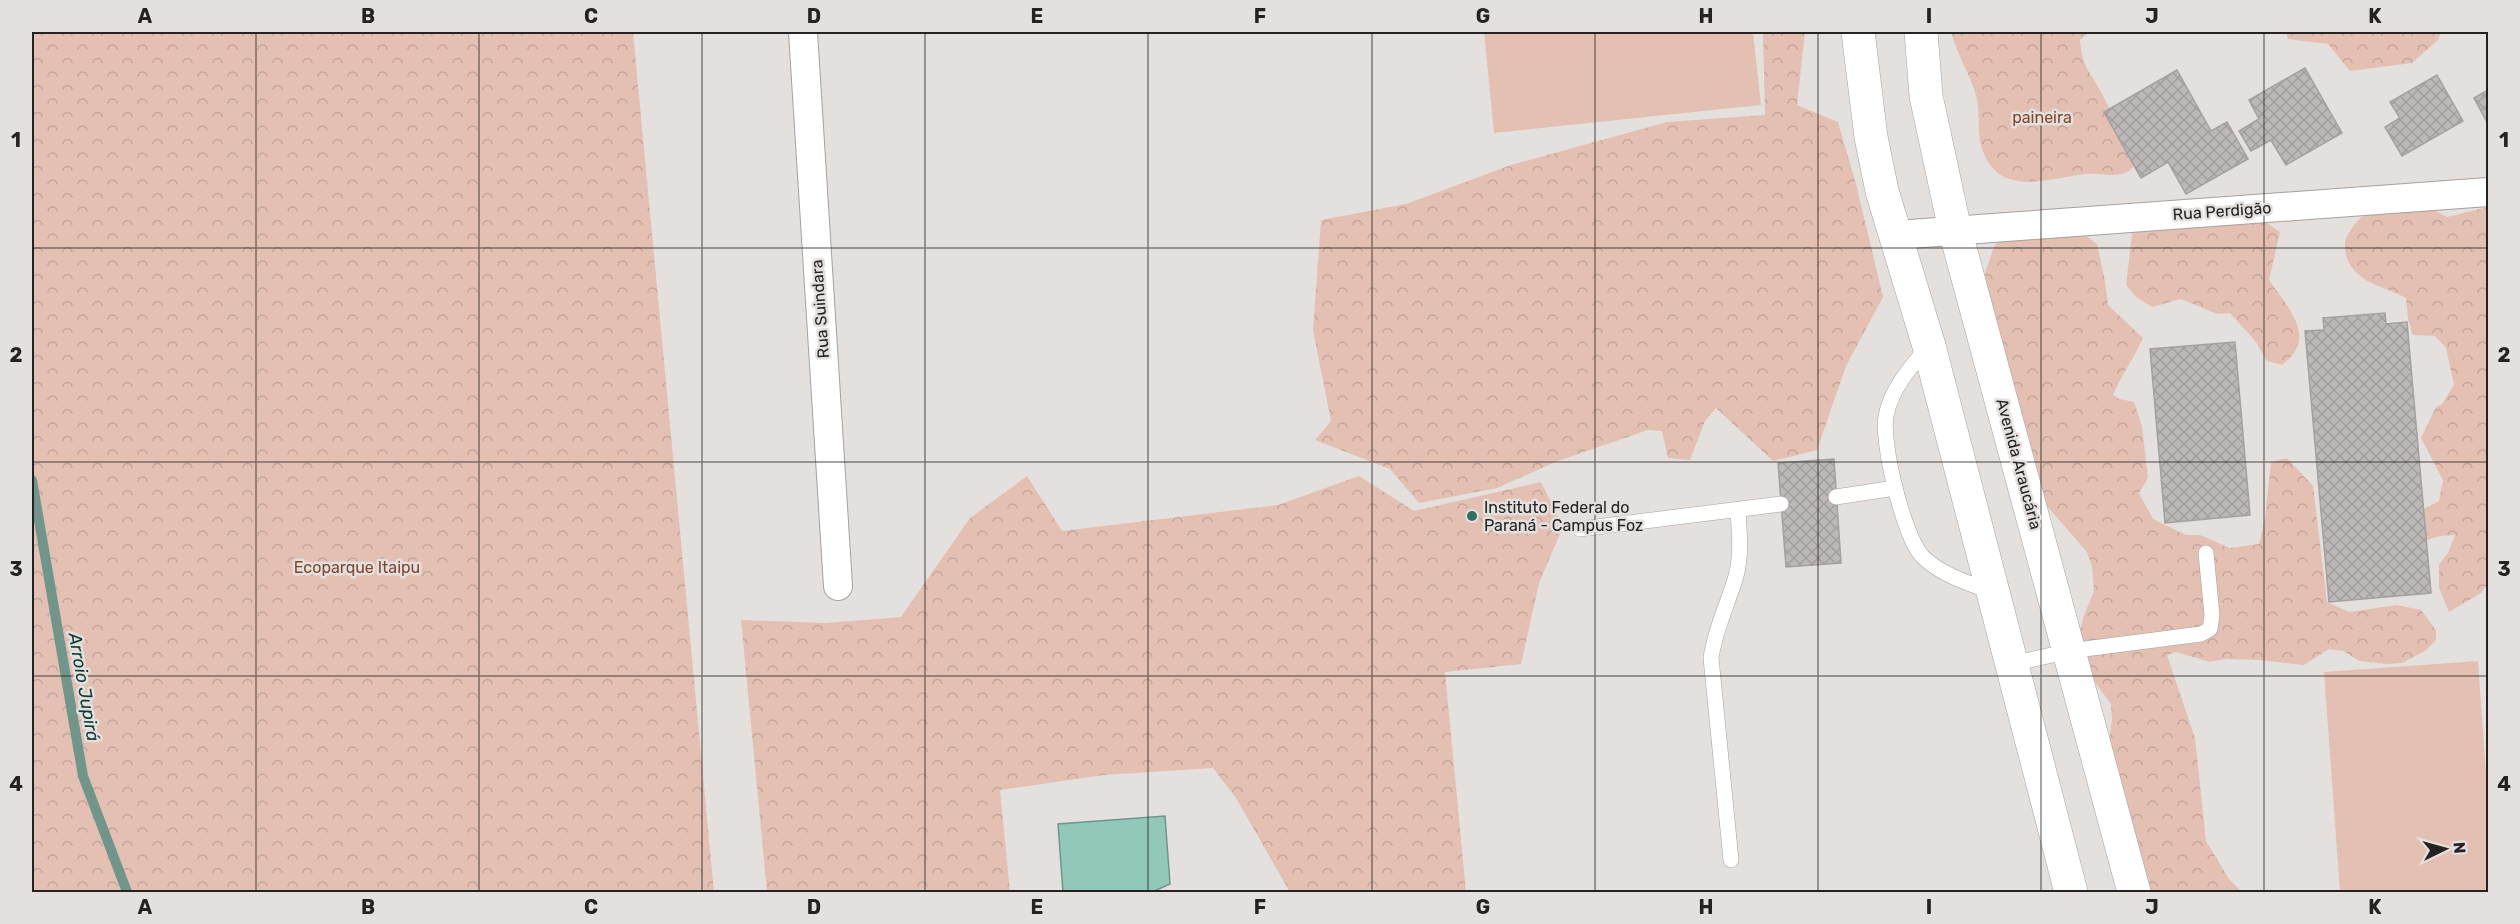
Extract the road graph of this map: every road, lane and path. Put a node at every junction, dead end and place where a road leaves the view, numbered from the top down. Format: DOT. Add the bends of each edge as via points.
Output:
graph roads {
  1 [pos="802,32"];
  2 [pos="1858,32"];
  3 [pos="1921,32"];
  4 [pos="2488,192"];
  5 [pos="1956,230"];
  6 [pos="1896,235"];
  7 [pos="1929,346"];
  8 [pos="1895,488"];
  9 [pos="1836,497"];
  10 [pos="1781,504"];
  11 [pos="1738,510"];
  12 [pos="1580,529"];
  13 [pos="2206,553"];
  14 [pos="838,586"];
  15 [pos="1993,592"];
  16 [pos="2069,651"];
  17 [pos="2012,664"];
  18 [pos="1731,860"];
  19 [pos="2071,892"];
  20 [pos="2134,892"];
  1 -- 14 [label="street, Rua Suindara"];
  2 -- 6 [label="street" via="1871,136"];
  3 -- 5 [label="street, Avenida Araucária" via="1926,96"];
  4 -- 5 [label="street, Rua Perdigão"];
  5 -- 6 [label="street, Rua Perdigão"];
  5 -- 16 [label="street, Avenida Araucária"];
  6 -- 7 [label="street"];
  7 -- 8 [label="lane" via="1911,365 1892,397 1886,417 1885,435"];
  7 -- 15 [label="street"];
  8 -- 9 [label="lane"];
  8 -- 15 [label="lane" via="1912,539 1922,556 1938,568"];
  10 -- 11 [label="lane"];
  11 -- 12 [label="lane"];
  11 -- 18 [label="lane" via="1740,549 1736,576 1713,638 1711,658"];
  13 -- 16 [label="lane" via="2210,629 2201,634"];
  15 -- 17 [label="street"];
  16 -- 17 [label="lane"];
  16 -- 20 [label="street, Avenida Araucária"];
  17 -- 19 [label="street"];
}
